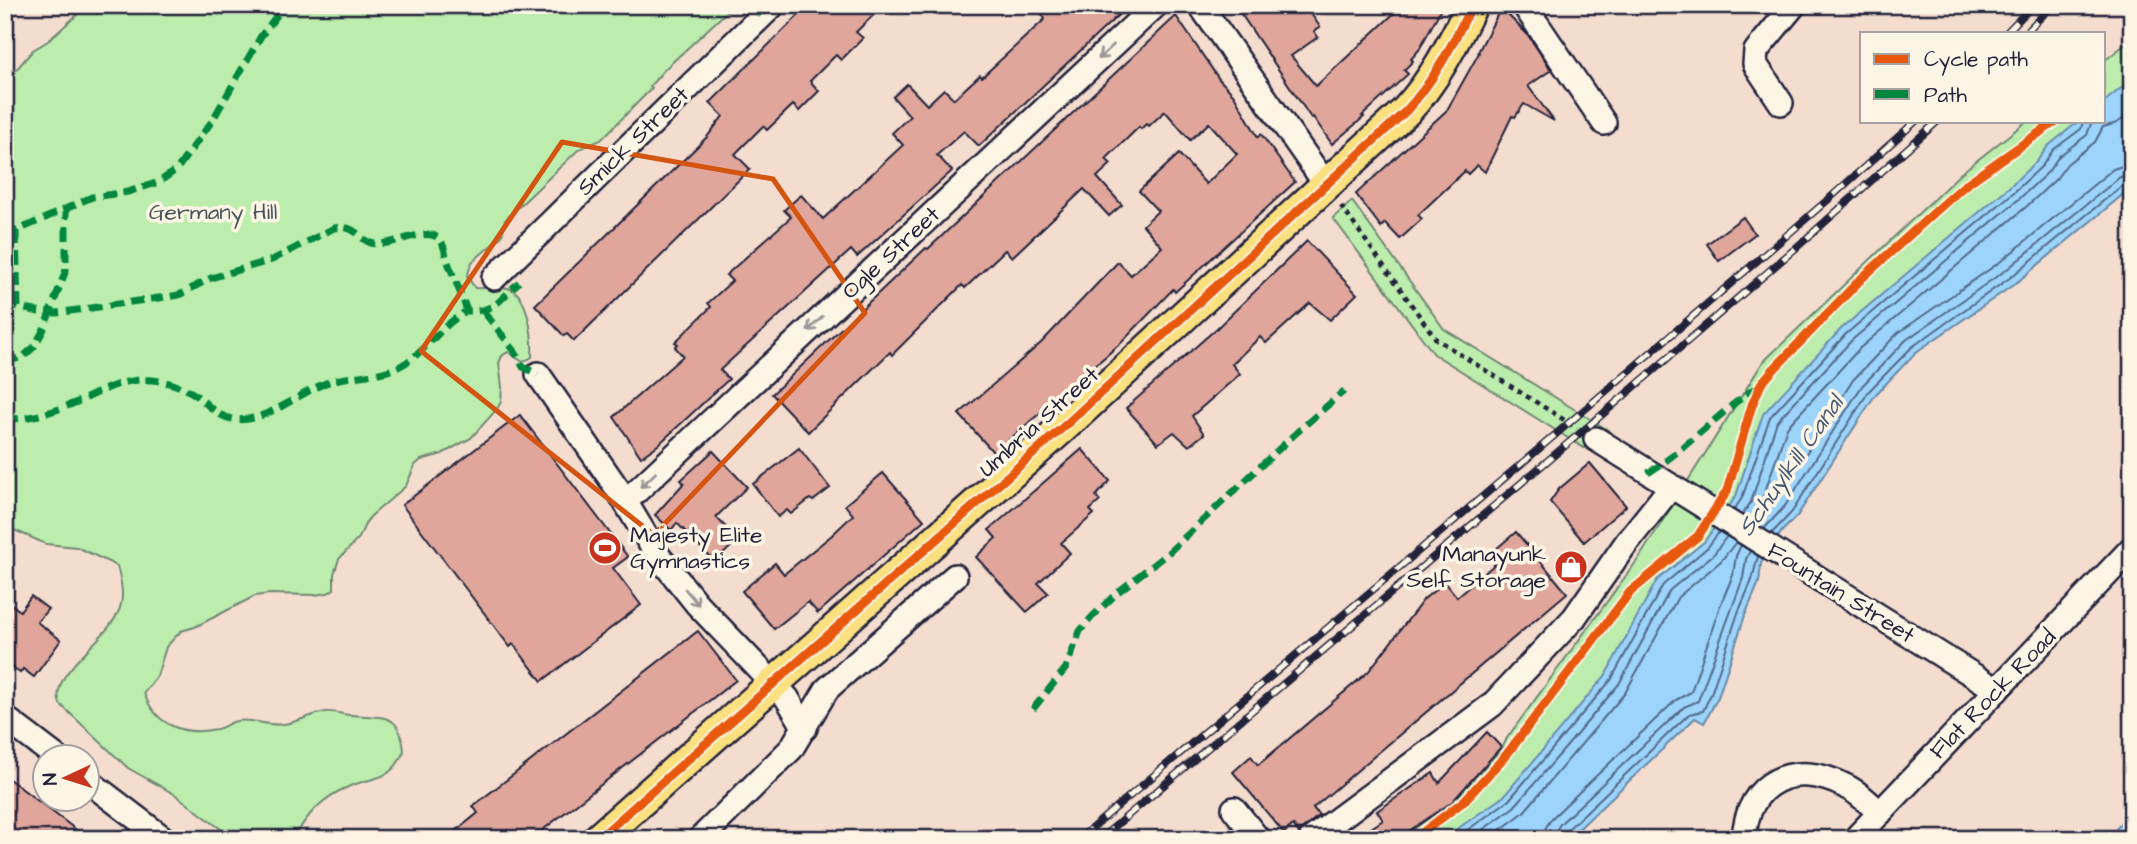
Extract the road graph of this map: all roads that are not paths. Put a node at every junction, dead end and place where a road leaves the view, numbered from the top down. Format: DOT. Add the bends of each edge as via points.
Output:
graph roads {
  1 [pos="772,5"];
  2 [pos="1156,5"];
  3 [pos="1200,5"];
  4 [pos="1472,5"];
  5 [pos="1524,5"];
  6 [pos="1794,5"];
  7 [pos="1781,103"];
  8 [pos="1604,122"];
  9 [pos="1327,186"];
  10 [pos="494,278"];
  11 [pos="538,374"];
  12 [pos="1596,439"];
  13 [pos="1671,487"];
  14 [pos="626,501"];
  15 [pos="2132,548"];
  16 [pos="955,576"];
  17 [pos="775,684"];
  18 [pos="1997,690"];
  19 [pos="5,718"];
  20 [pos="805,729"];
  21 [pos="36,742"];
  22 [pos="102,792"];
  23 [pos="1234,809"];
  24 [pos="1880,813"];
  25 [pos="600,838"];
  26 [pos="164,839"];
  27 [pos="700,839"];
  28 [pos="1258,839"];
  29 [pos="1311,839"];
  30 [pos="1744,839"];
  31 [pos="1855,839"];
  1 -- 10 [label="street, Smick Street"];
  2 -- 14 [label="street, Ogle Street, one-way"];
  3 -- 9 [label="street"];
  4 -- 9 [label="main road, Umbria Street" via="1422,94"];
  5 -- 8 [label="street"];
  6 -- 7 [label="street" via="1756,51 1755,64"];
  9 -- 17 [label="main road, Umbria Street"];
  11 -- 14 [label="street"];
  12 -- 13 [label="street, Fountain Street"];
  13 -- 18 [label="street, Fountain Street"];
  13 -- 29 [label="street" via="1574,618 1492,705"];
  14 -- 17 [label="street, one-way" via="656,553 684,589"];
  15 -- 18 [label="street, Flat Rock Road"];
  16 -- 20 [label="street" via="827,689"];
  17 -- 20 [label="street"];
  17 -- 25 [label="main road, Umbria Street"];
  18 -- 24 [label="street, Flat Rock Road"];
  19 -- 21 [label="street"];
  20 -- 27 [label="street" via="785,756"];
  22 -- 26 [label="street"];
  23 -- 28 [label="street"];
  24 -- 30 [label="street" via="1848,787 1814,774 1799,774 1767,786 1756,797"];
  24 -- 31 [label="street, Flat Rock Road"];
}
